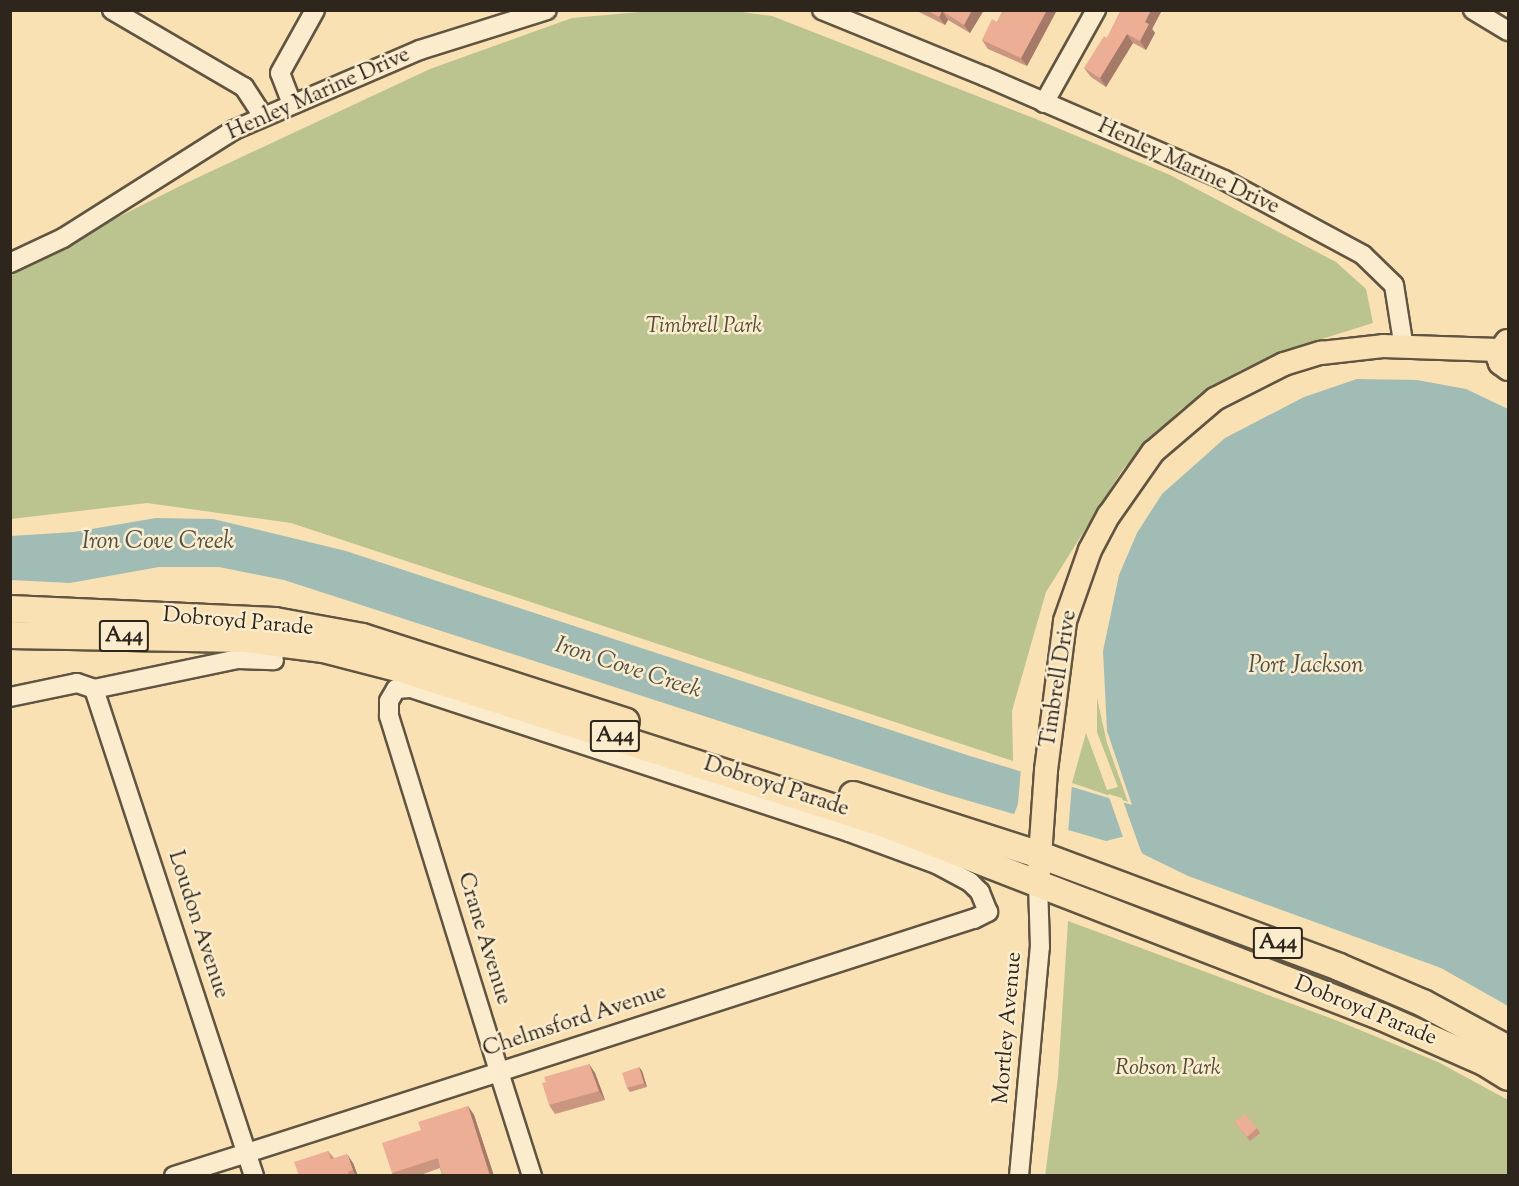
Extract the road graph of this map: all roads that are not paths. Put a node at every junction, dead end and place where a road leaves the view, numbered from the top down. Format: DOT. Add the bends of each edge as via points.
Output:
graph roads {
  1 [pos="112,10"];
  2 [pos="315,10"];
  3 [pos="547,10"];
  4 [pos="822,10"];
  5 [pos="1096,10"];
  6 [pos="1473,10"];
  7 [pos="1509,31"];
  8 [pos="1044,103"];
  9 [pos="292,104"];
  10 [pos="263,116"];
  11 [pos="10,263"];
  12 [pos="1404,348"];
  13 [pos="1505,353"];
  14 [pos="10,609"];
  15 [pos="10,635"];
  16 [pos="274,660"];
  17 [pos="94,689"];
  18 [pos="10,697"];
  19 [pos="389,716"];
  20 [pos="1041,844"];
  21 [pos="1038,885"];
  22 [pos="988,912"];
  23 [pos="1509,1049"];
  24 [pos="498,1072"];
  25 [pos="1509,1077"];
  26 [pos="247,1153"];
  27 [pos="174,1176"];
  28 [pos="254,1176"];
  29 [pos="532,1176"];
  30 [pos="1019,1176"];
  1 -- 10 [label="street" via="244,87"];
  2 -- 9 [label="street" via="280,73"];
  3 -- 9 [label="street, Henley Marine Drive" via="420,51"];
  4 -- 8 [label="street, Henley Marine Drive"];
  5 -- 8 [label="street"];
  6 -- 7 [label="street"];
  8 -- 12 [label="street, Henley Marine Drive" via="1224,180 1363,255 1394,285 1400,301"];
  9 -- 10 [label="street, Henley Marine Drive"];
  10 -- 11 [label="street, Henley Marine Drive" via="234,130 63,238"];
  12 -- 13 [label="main road"];
  12 -- 20 [label="main road, Timbrell Drive" via="1383,346 1321,353 1284,364 1215,399 1153,452 1109,515 1076,585 1065,621"];
  14 -- 20 [label="highway, Dobroyd Parade / A44" via="275,621 362,637"];
  15 -- 21 [label="highway, Dobroyd Parade / A44" via="245,639 323,649 408,671 879,822"];
  16 -- 17 [label="street, Dobroyd Parade" via="238,659"];
  17 -- 18 [label="street, Dobroyd Parade" via="77,683"];
  17 -- 26 [label="street, Loudon Avenue"];
  19 -- 22 [label="street, Dobroyd Parade" via="391,695 403,687 410,688 759,802 936,864 970,882"];
  19 -- 24 [label="street, Crane Avenue"];
  20 -- 21 [label="main road, Timbrell Drive"];
  20 -- 23 [label="highway, Dobroyd Parade / A44" via="1423,1003"];
  21 -- 25 [label="highway, Dobroyd Parade / A44" via="1382,1017"];
  21 -- 30 [label="street, Mortley Avenue" via="1040,946"];
  22 -- 24 [label="street, Chelmsford Avenue"];
  24 -- 26 [label="street, Chelmsford Avenue"];
  24 -- 29 [label="street, Crane Avenue"];
  26 -- 27 [label="street, Chelmsford Avenue"];
  26 -- 28 [label="street, Loudon Avenue"];
}
